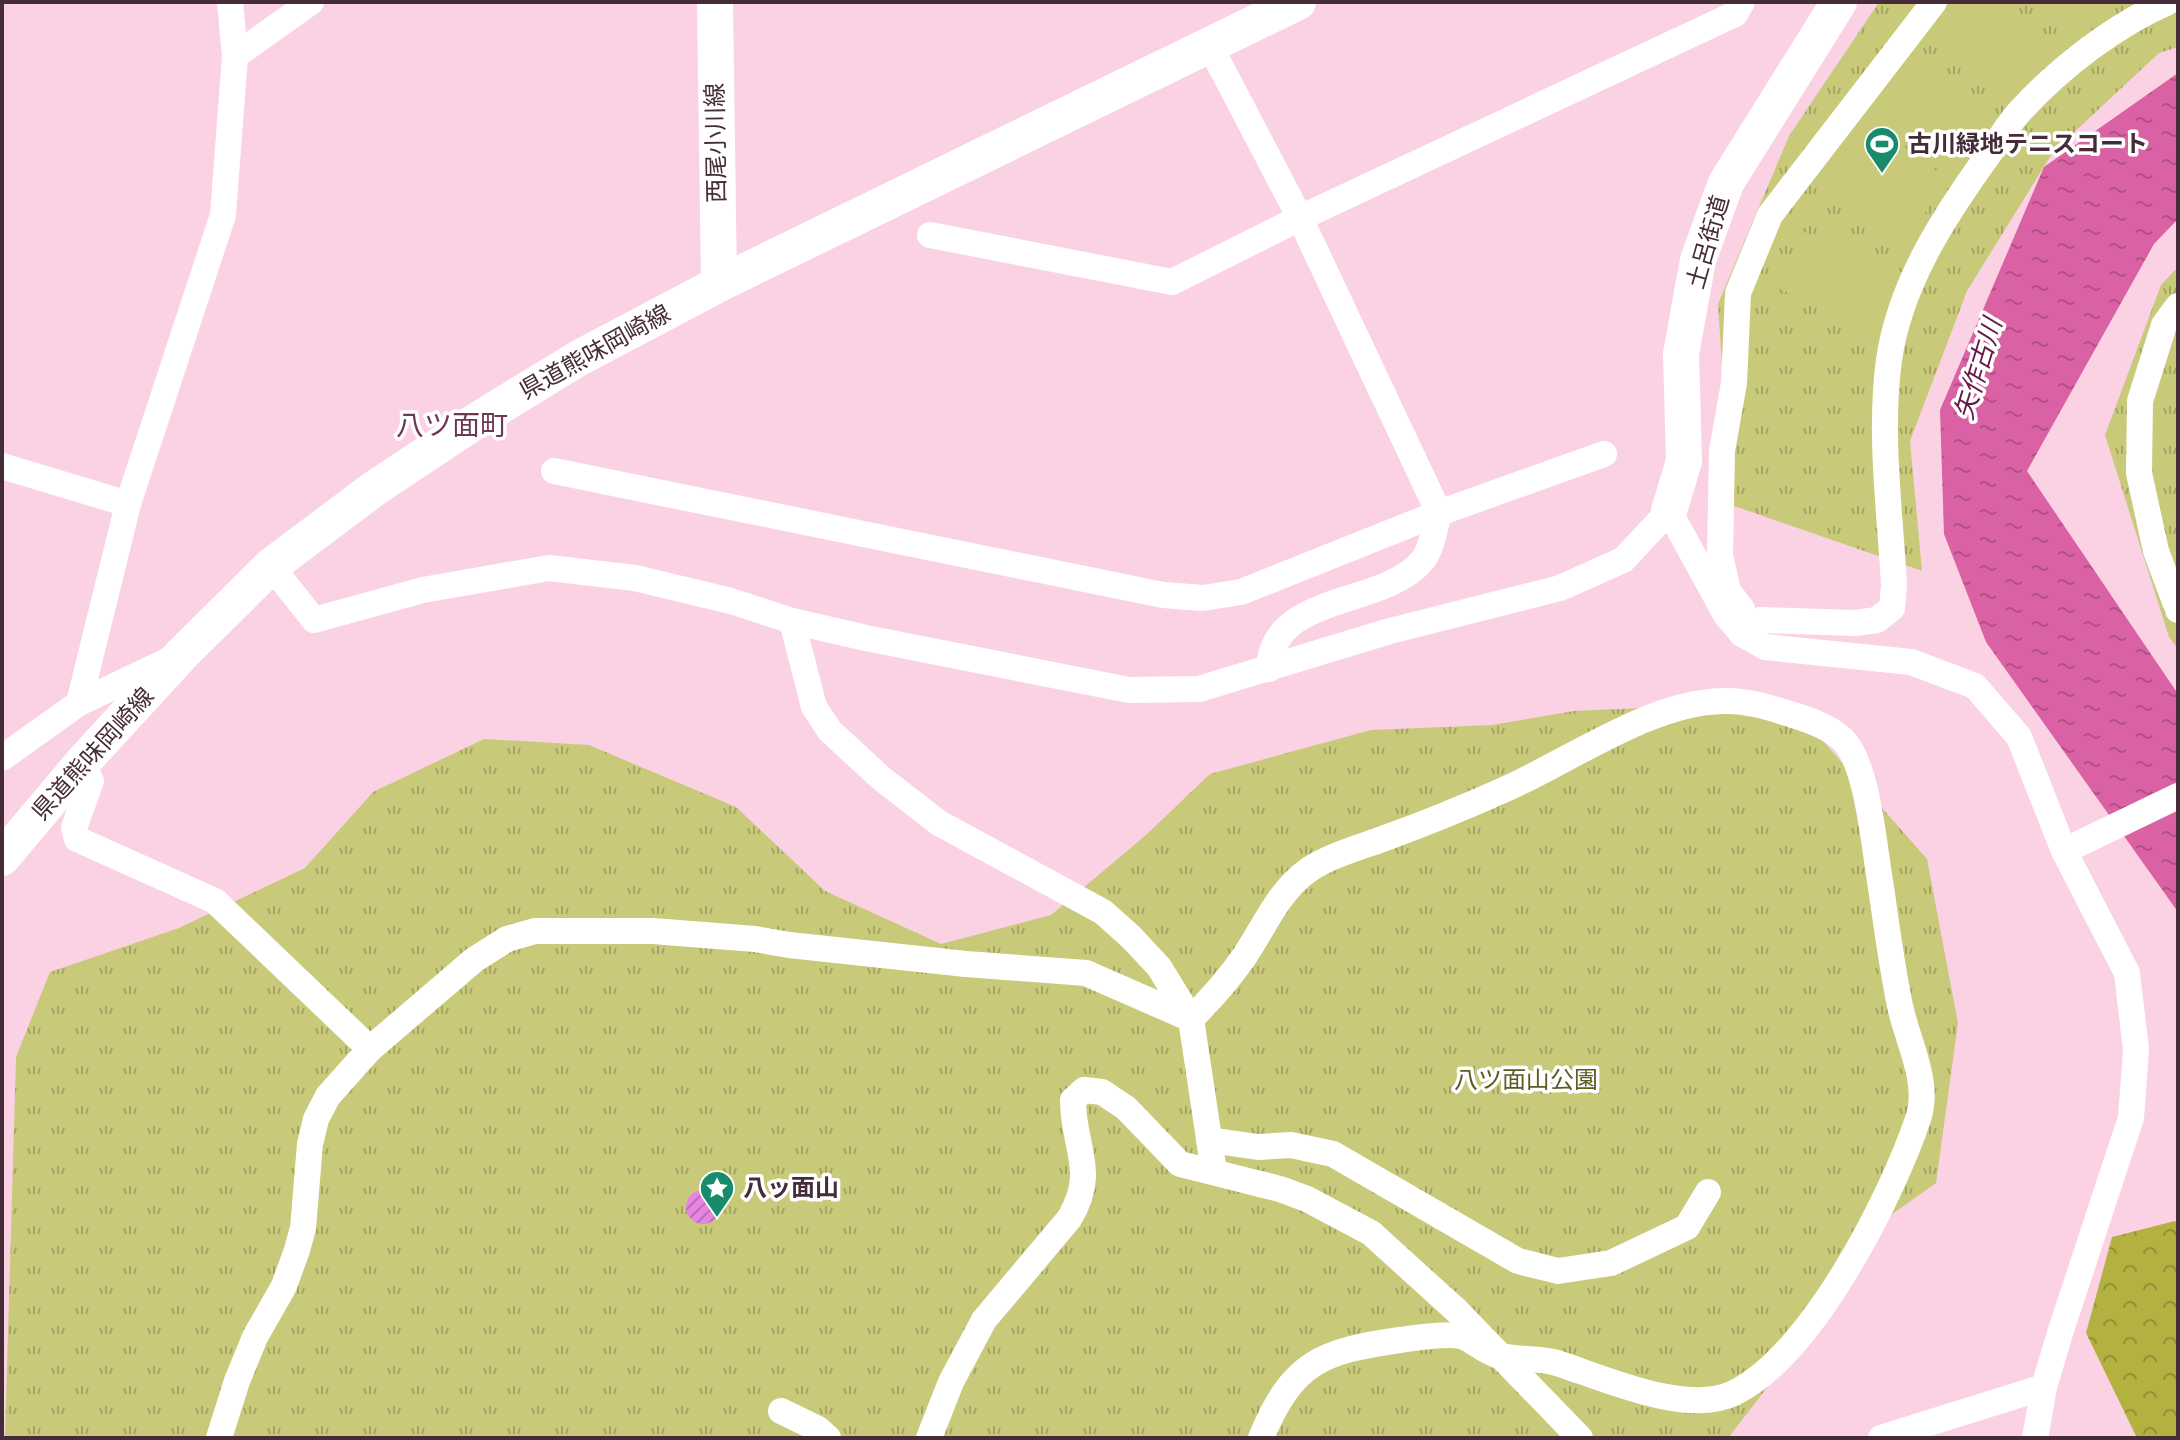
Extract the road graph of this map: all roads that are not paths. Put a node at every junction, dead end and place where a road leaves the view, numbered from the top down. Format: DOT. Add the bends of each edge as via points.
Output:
graph roads {
  1 [pos="230,2"];
  2 [pos="311,2"];
  3 [pos="715,2"];
  4 [pos="1298,2"];
  5 [pos="1742,2"];
  6 [pos="1839,2"];
  7 [pos="1934,2"];
  8 [pos="2168,2"];
  9 [pos="1210,46"];
  10 [pos="235,56"];
  11 [pos="1300,218"];
  12 [pos="930,235"];
  13 [pos="719,284"];
  14 [pos="2178,306"];
  15 [pos="1604,454"];
  16 [pos="2,466"];
  17 [pos="554,471"];
  18 [pos="128,504"];
  19 [pos="1669,511"];
  20 [pos="1439,513"];
  21 [pos="1694,557"];
  22 [pos="1623,560"];
  23 [pos="271,566"];
  24 [pos="2178,610"];
  25 [pos="792,621"];
  26 [pos="1751,627"];
  27 [pos="183,653"];
  28 [pos="1269,669"];
  29 [pos="79,703"];
  30 [pos="2,758"];
  31 [pos="82,763"];
  32 [pos="2178,796"];
  33 [pos="2064,851"];
  34 [pos="2,858"];
  35 [pos="1191,1019"];
  36 [pos="370,1049"];
  37 [pos="1209,1140"];
  38 [pos="1214,1172"];
  39 [pos="1708,1192"];
  40 [pos="1500,1356"];
  41 [pos="2044,1387"];
  42 [pos="781,1411"];
  43 [pos="219,1438"];
  44 [pos="828,1438"];
  45 [pos="929,1438"];
  46 [pos="1261,1438"];
  47 [pos="1580,1438"];
  48 [pos="1881,1438"];
  49 [pos="2035,1438"];
  1 -- 10 [label="street"];
  2 -- 10 [label="street"];
  3 -- 13 [label="main road, 西尾小川線"];
  4 -- 9 [label="main road, 県道熊味岡崎線"];
  5 -- 11 [label="street" via="1735,14"];
  6 -- 19 [label="main road, 土呂街道" via="1726,183 1698,260 1681,354 1684,461"];
  7 -- 26 [label="street" via="1770,215 1738,293 1734,383 1722,451 1720,555 1728,591"];
  8 -- 26 [label="street" via="2093,45 2021,110 1963,190 1914,273 1891,349 1885,409 1892,608 1877,620 1855,623"];
  9 -- 11 [label="street"];
  9 -- 13 [label="main road, 県道熊味岡崎線"];
  10 -- 18 [label="street" via="223,215"];
  11 -- 12 [label="street" via="1172,282"];
  11 -- 20 [label="street"];
  13 -- 23 [label="main road, 県道熊味岡崎線" via="579,358 476,421"];
  14 -- 24 [label="street" via="2164,325 2140,401 2139,473 2156,551"];
  15 -- 20 [label="street"];
  16 -- 18 [label="street"];
  17 -- 20 [label="street" via="1163,595 1203,598 1241,592"];
  18 -- 29 [label="street"];
  19 -- 21 [label="street"];
  19 -- 22 [label="street"];
  20 -- 28 [label="street" via="1424,559 1387,586 1296,620 1275,642"];
  21 -- 22 [label="street" via="1671,545 1653,546"];
  21 -- 26 [label="street" via="1726,615"];
  22 -- 28 [label="street" via="1560,588 1390,631"];
  23 -- 25 [label="street" via="314,620 423,590 549,568 635,578"];
  23 -- 27 [label="main road, 県道熊味岡崎線"];
  25 -- 28 [label="street" via="1129,690 1199,689"];
  25 -- 35 [label="street" via="814,707 830,731 939,823 1103,912 1159,967"];
  26 -- 33 [label="street" via="1765,647 1911,662 1975,686 2019,737"];
  27 -- 29 [label="street"];
  27 -- 31 [label="main road, 県道熊味岡崎線"];
  29 -- 30 [label="street"];
  31 -- 34 [label="main road, 県道熊味岡崎線"];
  31 -- 36 [label="street" via="91,781 74,828 77,839 215,901"];
  32 -- 33 [label="street"];
  33 -- 41 [label="street" via="2127,973 2136,1050 2131,1118"];
  35 -- 36 [label="street" via="1086,973 653,931 535,931 507,939 474,960"];
  35 -- 37 [label="street"];
  35 -- 40 [label="street" via="1245,956 1288,887 1313,866 1494,794 1637,723 1723,701 1765,706 1809,720 1844,741 1859,768 1899,1007 1923,1089 1920,1115 1876,1218 1807,1328 1760,1376 1731,1395 1709,1400 1660,1397 1548,1360"];
  36 -- 43 [label="street" via="328,1096 316,1119 297,1250 249,1351"];
  37 -- 38 [label="street"];
  37 -- 39 [label="street" via="1258,1147 1291,1145 1333,1154 1518,1261 1558,1271 1611,1263 1687,1227"];
  38 -- 40 [label="street" via="1307,1199 1371,1233"];
  38 -- 45 [label="street" via="1180,1164 1110,1096 1094,1090 1078,1094 1073,1110 1083,1165 1080,1201 984,1320"];
  40 -- 46 [label="street" via="1459,1336 1371,1344 1335,1353 1295,1376"];
  40 -- 47 [label="street"];
  41 -- 48 [label="street"];
  41 -- 49 [label="street"];
  42 -- 44 [label="street"];
}
